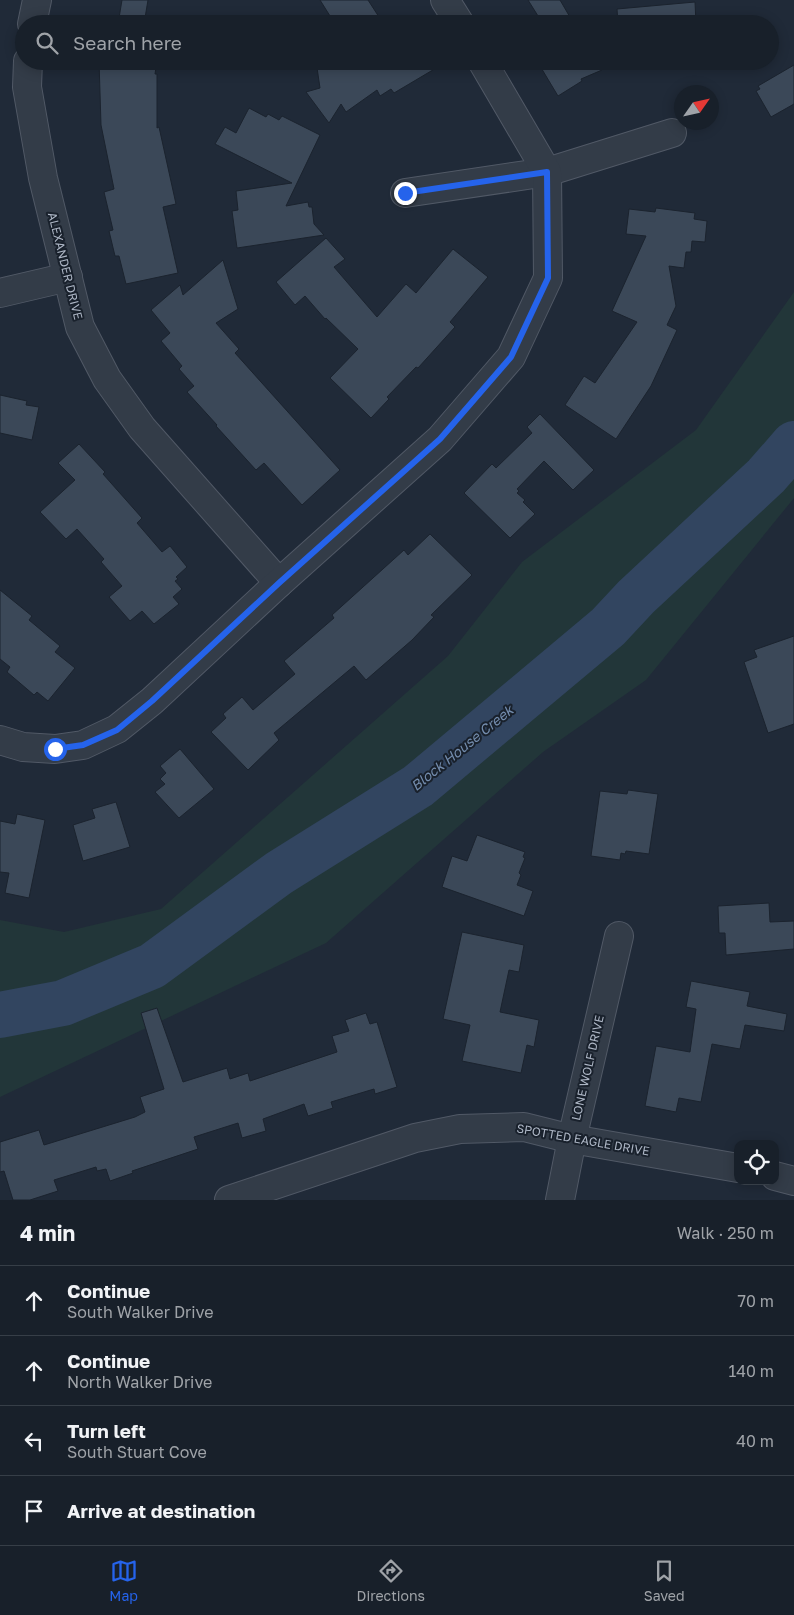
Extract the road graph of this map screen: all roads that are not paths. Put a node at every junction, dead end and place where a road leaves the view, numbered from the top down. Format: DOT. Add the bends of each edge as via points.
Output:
graph roads {
  1 [pos="37,0"];
  2 [pos="446,0"];
  3 [pos="34,15"];
  4 [pos="455,15"];
  5 [pos="28,70"];
  6 [pos="487,70"];
  7 [pos="672,133"];
  8 [pos="547,172"];
  9 [pos="405,193"];
  10 [pos="68,278"];
  11 [pos="0,293"];
  12 [pos="279,583"];
  13 [pos="0,740"];
  14 [pos="619,936"];
  15 [pos="572,1139"];
  16 [pos="734,1167"];
  17 [pos="779,1177"];
  18 [pos="794,1181"];
  19 [pos="229,1200"];
  20 [pos="560,1200"];
  1 -- 3 [label="street"];
  2 -- 4 [label="street"];
  5 -- 10 [label="street, ALEXANDER DRIVE" via="27,87 43,178"];
  6 -- 8 [label="street"];
  7 -- 8 [label="street"];
  8 -- 9 [label="street"];
  8 -- 12 [label="street" via="548,278 511,357 440,439"];
  10 -- 11 [label="street"];
  10 -- 12 [label="street, ALEXANDER DRIVE" via="80,327 107,378 142,428"];
  12 -- 13 [label="street" via="117,730 83,745 55,749 23,747"];
  14 -- 15 [label="street, LONE WOLF DRIVE"];
  15 -- 16 [label="street, SPOTTED EAGLE DRIVE"];
  15 -- 19 [label="street, SPOTTED EAGLE DRIVE" via="524,1127 460,1129 415,1138"];
  15 -- 20 [label="street, LONE WOLF DRIVE"];
  17 -- 18 [label="street"];
}
